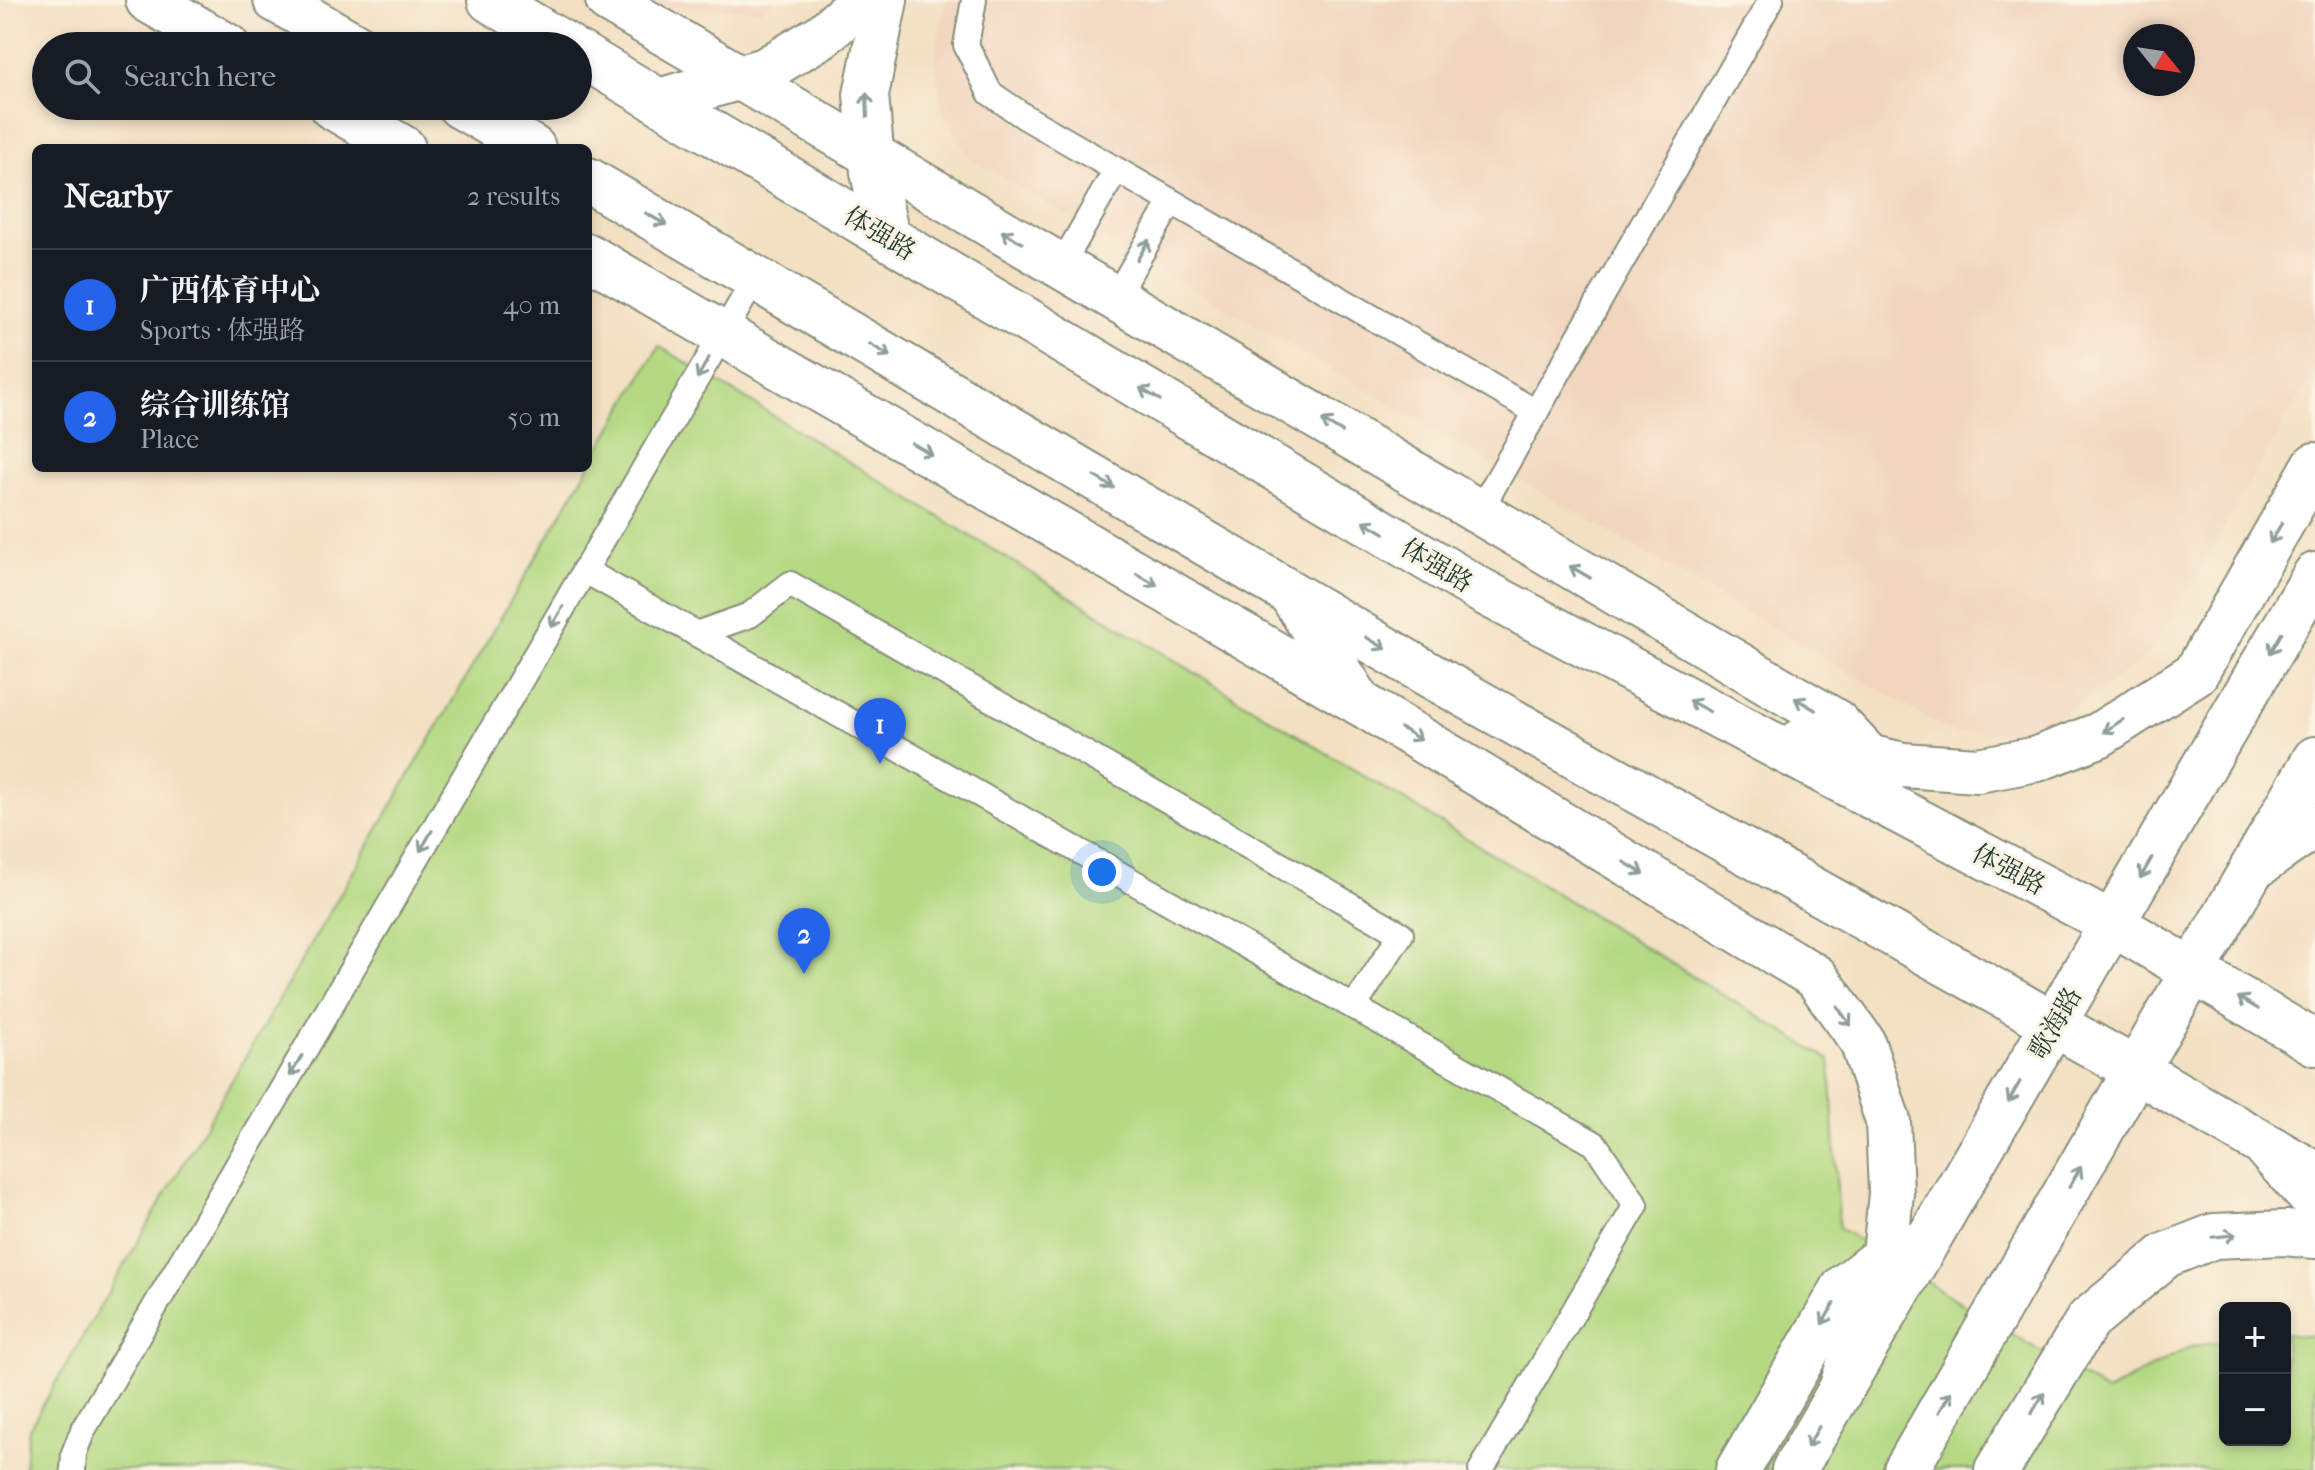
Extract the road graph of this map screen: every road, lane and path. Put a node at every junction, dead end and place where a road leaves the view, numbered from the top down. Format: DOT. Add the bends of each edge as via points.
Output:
graph roads {
  1 [pos="148,0"];
  2 [pos="276,0"];
  3 [pos="490,0"];
  4 [pos="608,0"];
  5 [pos="863,0"];
  6 [pos="885,0"];
  7 [pos="974,0"];
  8 [pos="1771,0"];
  9 [pos="203,32"];
  10 [pos="332,32"];
  11 [pos="544,32"];
  12 [pos="592,61"];
  13 [pos="740,77"];
  14 [pos="659,101"];
  15 [pos="355,120"];
  16 [pos="484,120"];
  17 [pos="396,144"];
  18 [pos="526,144"];
  19 [pos="871,155"];
  20 [pos="1116,170"];
  21 [pos="592,182"];
  22 [pos="1171,202"];
  23 [pos="887,237"];
  24 [pos="592,258"];
  25 [pos="1061,266"];
  26 [pos="756,277"];
  27 [pos="1115,298"];
  28 [pos="723,334"];
  29 [pos="1536,412"];
  30 [pos="2315,465"];
  31 [pos="1479,512"];
  32 [pos="584,570"];
  33 [pos="2315,575"];
  34 [pos="1291,593"];
  35 [pos="696,634"];
  36 [pos="1360,703"];
  37 [pos="1744,729"];
  38 [pos="1869,757"];
  39 [pos="2315,759"];
  40 [pos="2315,825"];
  41 [pos="1942,833"];
  42 [pos="2252,869"];
  43 [pos="2113,924"];
  44 [pos="2193,971"];
  45 [pos="1354,1007"];
  46 [pos="2053,1025"];
  47 [pos="2315,1043"];
  48 [pos="2136,1070"];
  49 [pos="2261,1142"];
  50 [pos="2315,1174"];
  51 [pos="2315,1202"];
  52 [pos="1947,1207"];
  53 [pos="2315,1236"];
  54 [pos="1885,1255"];
  55 [pos="1842,1386"];
  56 [pos="73,1470"];
  57 [pos="1481,1470"];
  58 [pos="1738,1470"];
  59 [pos="1794,1470"];
  60 [pos="1906,1470"];
  61 [pos="1997,1470"];
  1 -- 9 [label="main road"];
  2 -- 10 [label="main road"];
  3 -- 11 [label="main road"];
  4 -- 13 [label="main road"];
  5 -- 13 [label="main road" via="823,35 765,70"];
  19 -- 6 [label="main road, one-way" via="866,95"];
  7 -- 20 [label="lane" via="966,45 990,93"];
  8 -- 29 [label="lane"];
  12 -- 14 [label="main road, 体强路"];
  13 -- 14 [label="main road"];
  13 -- 19 [label="main road"];
  14 -- 23 [label="main road, 体强路"];
  15 -- 17 [label="main road"];
  16 -- 18 [label="main road"];
  19 -- 23 [label="main road"];
  25 -- 19 [label="main road, one-way"];
  20 -- 22 [label="lane"];
  20 -- 25 [label="lane"];
  21 -- 26 [label="main road, one-way"];
  27 -- 22 [label="lane, one-way"];
  22 -- 29 [label="lane"];
  37 -- 23 [label="main road, 体强路, one-way" via="1480,590"];
  24 -- 28 [label="main road"];
  25 -- 27 [label="main road"];
  26 -- 28 [label="lane"];
  26 -- 34 [label="main road, one-way"];
  31 -- 27 [label="main road, one-way"];
  28 -- 32 [label="lane, one-way"];
  28 -- 36 [label="main road, one-way"];
  29 -- 31 [label="lane"];
  30 -- 38 [label="main road, one-way" via="2196,673 2099,735 2037,759 1978,770"];
  38 -- 31 [label="main road, one-way" via="1836,722"];
  32 -- 35 [label="lane"];
  32 -- 56 [label="lane, one-way" via="83,1430"];
  33 -- 43 [label="main road, 歌海路, one-way"];
  34 -- 36 [label="main road"];
  34 -- 46 [label="main road, one-way"];
  35 -- 45 [label="lane"];
  35 -- 45 [label="lane" via="750,615 790,584 1401,934"];
  36 -- 54 [label="main road, one-way" via="1816,977 1862,1041 1888,1121 1891,1193"];
  37 -- 38 [label="main road"];
  37 -- 41 [label="main road, 体强路"];
  38 -- 41 [label="main road"];
  39 -- 42 [label="main road"];
  40 -- 42 [label="main road"];
  41 -- 43 [label="main road, 体强路"];
  42 -- 44 [label="main road"];
  43 -- 44 [label="main road, 体强路"];
  43 -- 46 [label="main road, 歌海路"];
  47 -- 44 [label="main road, 体强路, one-way"];
  44 -- 48 [label="main road"];
  45 -- 57 [label="lane" via="1595,1144 1636,1205"];
  46 -- 48 [label="main road"];
  46 -- 52 [label="main road, 歌海路, one-way"];
  48 -- 49 [label="main road"];
  60 -- 48 [label="main road, one-way"];
  49 -- 50 [label="main road"];
  49 -- 51 [label="main road"];
  52 -- 54 [label="main road"];
  52 -- 55 [label="main road, 歌海路"];
  61 -- 53 [label="main road, one-way" via="2088,1320 2166,1255 2214,1236"];
  54 -- 55 [label="main road"];
  54 -- 58 [label="main road, one-way" via="1844,1287"];
  55 -- 59 [label="main road, 歌海路, one-way"];
}
